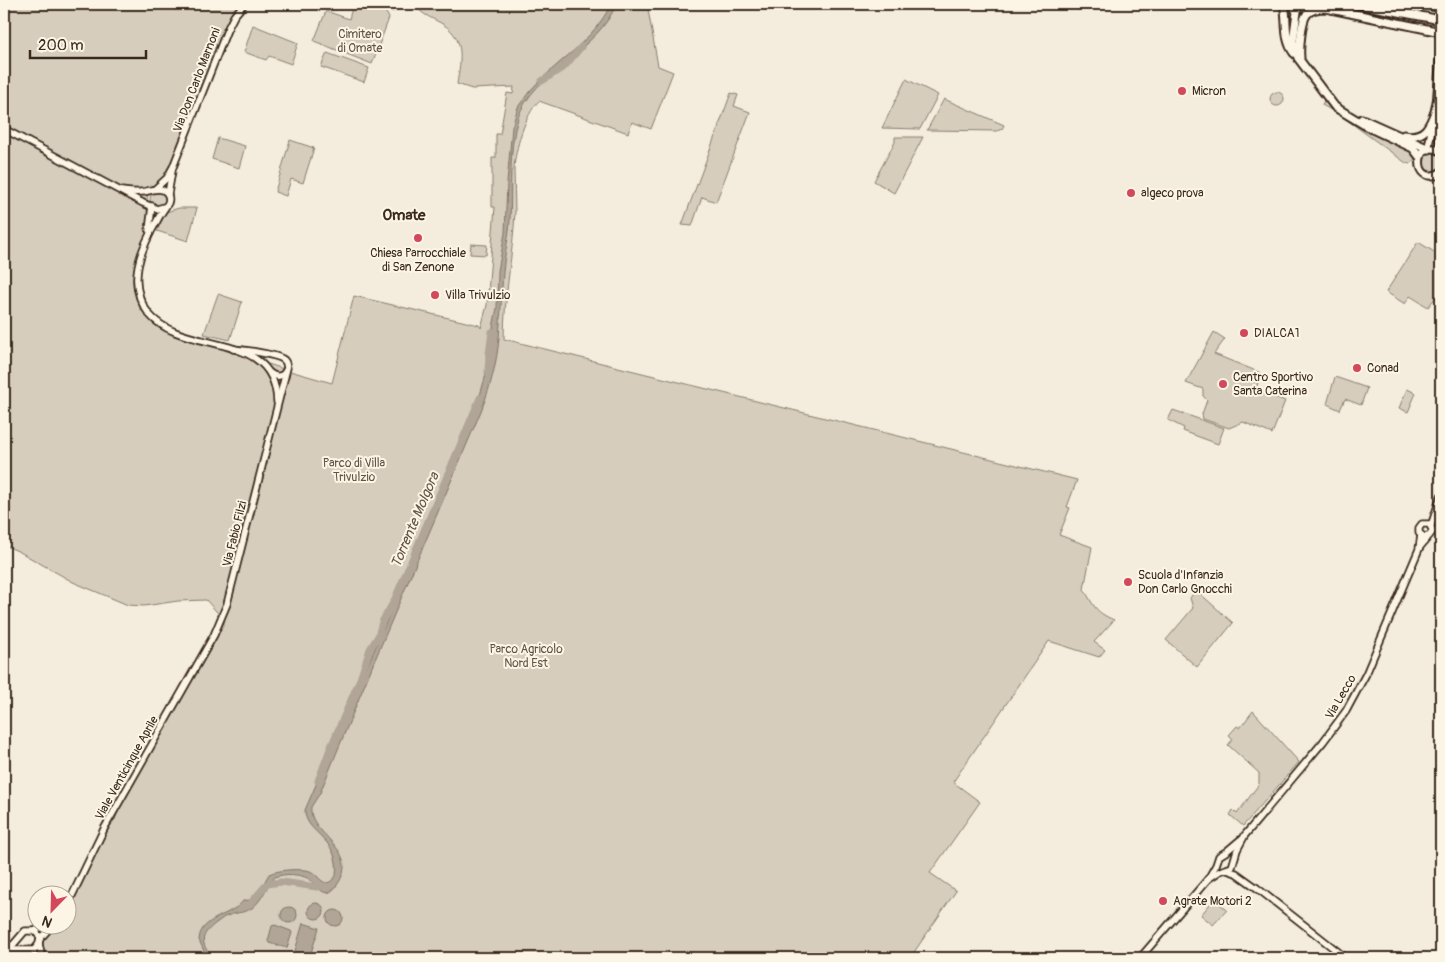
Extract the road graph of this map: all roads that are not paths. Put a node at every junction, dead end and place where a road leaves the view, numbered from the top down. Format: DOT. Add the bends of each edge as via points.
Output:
graph roads {
  1 [pos="244,4"];
  2 [pos="401,4"];
  3 [pos="1284,4"];
  4 [pos="1292,4"];
  5 [pos="1357,4"];
  6 [pos="1423,4"];
  7 [pos="386,5"];
  8 [pos="1441,8"];
  9 [pos="1441,20"];
  10 [pos="1441,32"];
  11 [pos="1441,47"];
  12 [pos="1298,58"];
  13 [pos="1302,65"];
  14 [pos="1339,110"];
  15 [pos="1438,112"];
  16 [pos="4,129"];
  17 [pos="1392,132"];
  18 [pos="1441,147"];
  19 [pos="1429,149"];
  20 [pos="1441,152"];
  21 [pos="1420,157"];
  22 [pos="173,167"];
  23 [pos="1441,172"];
  24 [pos="1434,176"];
  25 [pos="1441,177"];
  26 [pos="154,190"];
  27 [pos="122,191"];
  28 [pos="144,192"];
  29 [pos="168,194"];
  30 [pos="134,198"];
  31 [pos="152,206"];
  32 [pos="164,207"];
  33 [pos="147,237"];
  34 [pos="232,349"];
  35 [pos="276,358"];
  36 [pos="287,368"];
  37 [pos="269,371"];
  38 [pos="275,414"];
  39 [pos="1441,496"];
  40 [pos="1436,508"];
  41 [pos="1423,524"];
  42 [pos="1431,526"];
  43 [pos="1421,535"];
  44 [pos="1429,536"];
  45 [pos="1419,549"];
  46 [pos="202,655"];
  47 [pos="1245,835"];
  48 [pos="1226,852"];
  49 [pos="1234,861"];
  50 [pos="1217,863"];
  51 [pos="1225,870"];
  52 [pos="1240,875"];
  53 [pos="1208,879"];
  54 [pos="76,884"];
  55 [pos="28,931"];
  56 [pos="36,934"];
  57 [pos="46,934"];
  58 [pos="19,939"];
  59 [pos="40,942"];
  60 [pos="4,949"];
  61 [pos="27,950"];
  62 [pos="40,958"];
  63 [pos="1140,958"];
  64 [pos="1346,958"];
  1 -- 22 [label="street, Via Don Carlo Marnoni" via="227,30"];
  2 -- 7 [label="street" via="395,7"];
  3 -- 12 [label="highway" via="1287,42"];
  4 -- 12 [label="highway" via="1297,12 1293,41"];
  5 -- 9 [label="highway"];
  6 -- 8 [label="highway"];
  10 -- 13 [label="highway" via="1320,8 1310,12 1305,19 1300,50"];
  11 -- 15 [label="main road"];
  12 -- 13 [label="highway"];
  13 -- 14 [label="highway"];
  14 -- 17 [label="highway"];
  14 -- 21 [label="highway" via="1412,148"];
  15 -- 17 [label="highway" via="1420,135"];
  15 -- 18 [label="main road"];
  15 -- 19 [label="main road"];
  16 -- 27 [label="street"];
  17 -- 19 [label="highway"];
  19 -- 20 [label="main road"];
  19 -- 21 [label="main road"];
  21 -- 24 [label="main road" via="1422,170"];
  22 -- 26 [label="street"];
  22 -- 29 [label="street"];
  23 -- 24 [label="main road"];
  24 -- 25 [label="street"];
  26 -- 28 [label="street"];
  26 -- 29 [label="street"];
  26 -- 31 [label="street" via="149,198"];
  27 -- 28 [label="street"];
  27 -- 30 [label="street"];
  28 -- 30 [label="street"];
  29 -- 32 [label="street"];
  30 -- 31 [label="street"];
  31 -- 32 [label="street"];
  31 -- 33 [label="street"];
  32 -- 33 [label="street"];
  33 -- 34 [label="street" via="136,279 139,295 148,312 167,328"];
  34 -- 35 [label="street"];
  34 -- 37 [label="street" via="255,358"];
  35 -- 36 [label="street" via="284,360"];
  35 -- 37 [label="street" via="270,362"];
  36 -- 37 [label="street" via="280,376"];
  36 -- 38 [label="street, Via Fabio Filzi"];
  37 -- 38 [label="street, Via Fabio Filzi" via="277,394"];
  38 -- 46 [label="street, Via Fabio Filzi" via="227,604"];
  39 -- 40 [label="street"];
  40 -- 41 [label="street"];
  40 -- 42 [label="street"];
  41 -- 42 [label="street"];
  41 -- 43 [label="street" via="1419,528"];
  42 -- 44 [label="street" via="1433,531"];
  43 -- 44 [label="street"];
  43 -- 45 [label="street, Via Lecco"];
  44 -- 45 [label="street, Via Lecco"];
  45 -- 47 [label="street, Via Lecco" via="1366,674 1346,711"];
  46 -- 54 [label="street, Viale Venticinque Aprile"];
  47 -- 48 [label="street, Via Lecco"];
  47 -- 49 [label="street, Via Lecco"];
  48 -- 49 [label="street"];
  48 -- 50 [label="street, Via Lecco" via="1218,856"];
  49 -- 51 [label="street, Via Lecco" via="1232,868"];
  49 -- 52 [label="street"];
  50 -- 51 [label="street"];
  50 -- 53 [label="street, Via Lecco"];
  51 -- 52 [label="street"];
  51 -- 53 [label="street, Via Lecco"];
  52 -- 64 [label="street"];
  53 -- 63 [label="street, Via Lecco"];
  55 -- 58 [label="street"];
  56 -- 59 [label="street"];
  57 -- 59 [label="street"];
  58 -- 60 [label="street"];
  58 -- 61 [label="street" via="20,945"];
  59 -- 61 [label="street" via="36,949"];
  59 -- 62 [label="street"];
  60 -- 61 [label="street"];
  61 -- 62 [label="street"];
}
